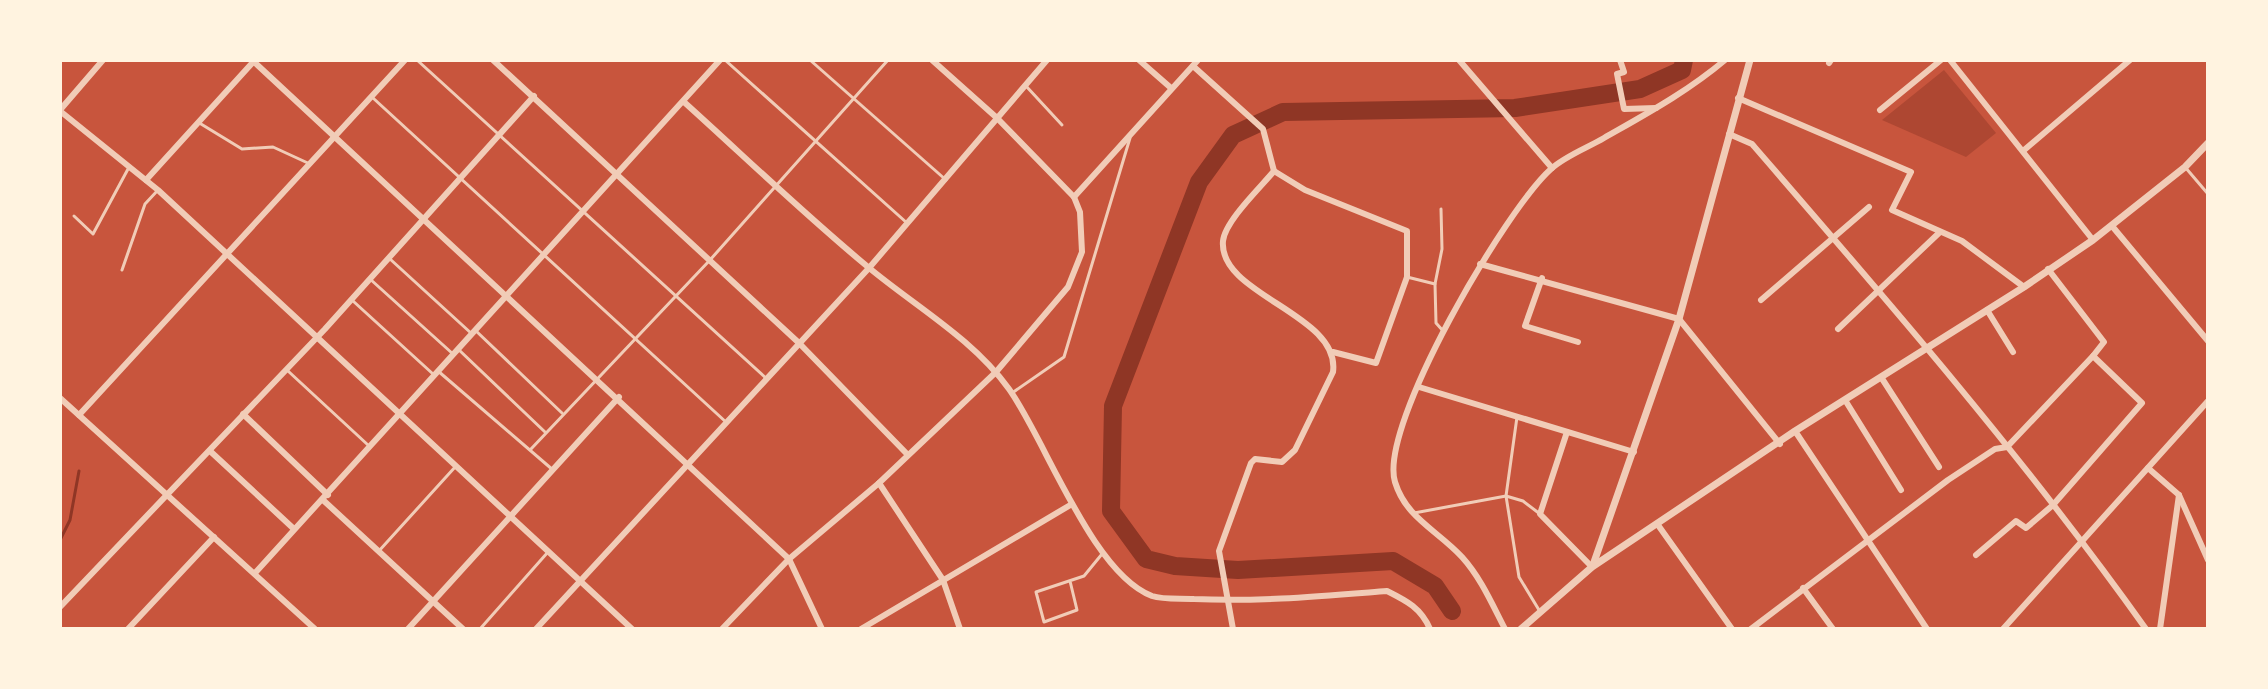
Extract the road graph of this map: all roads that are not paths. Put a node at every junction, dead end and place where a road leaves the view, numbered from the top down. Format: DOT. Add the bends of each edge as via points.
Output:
graph roads {
  1 [pos="103,60"];
  2 [pos="253,60"];
  3 [pos="417,60"];
  4 [pos="493,60"];
  5 [pos="722,60"];
  6 [pos="810,60"];
  7 [pos="888,60"];
  8 [pos="932,60"];
  9 [pos="1047,60"];
  10 [pos="1139,60"];
  11 [pos="1459,60"];
  12 [pos="1620,60"];
  13 [pos="1725,60"];
  14 [pos="1750,60"];
  15 [pos="1941,60"];
  16 [pos="1950,60"];
  17 [pos="2130,60"];
  18 [pos="401,61"];
  19 [pos="1195,63"];
  20 [pos="1026,86"];
  21 [pos="1171,88"];
  22 [pos="534,96"];
  23 [pos="372,97"];
  24 [pos="1738,98"];
  25 [pos="854,99"];
  26 [pos="684,102"];
  27 [pos="1656,108"];
  28 [pos="60,110"];
  29 [pos="1880,110"];
  30 [pos="997,118"];
  31 [pos="198,122"];
  32 [pos="1062,125"];
  33 [pos="1131,134"];
  34 [pos="1729,134"];
  35 [pos="501,136"];
  36 [pos="336,137"];
  37 [pos="816,142"];
  38 [pos="2208,143"];
  39 [pos="2023,151"];
  40 [pos="310,164"];
  41 [pos="130,165"];
  42 [pos="2185,167"];
  43 [pos="1552,168"];
  44 [pos="1274,171"];
  45 [pos="618,174"];
  46 [pos="461,179"];
  47 [pos="146,180"];
  48 [pos="946,180"];
  49 [pos="777,185"];
  50 [pos="158,190"];
  51 [pos="2208,194"];
  52 [pos="1074,197"];
  53 [pos="1869,207"];
  54 [pos="1441,209"];
  55 [pos="582,211"];
  56 [pos="74,216"];
  57 [pos="425,217"];
  58 [pos="907,223"];
  59 [pos="2112,226"];
  60 [pos="1940,232"];
  61 [pos="1834,239"];
  62 [pos="2093,240"];
  63 [pos="226,253"];
  64 [pos="543,254"];
  65 [pos="387,256"];
  66 [pos="710,260"];
  67 [pos="1480,264"];
  68 [pos="869,268"];
  69 [pos="2048,269"];
  70 [pos="122,270"];
  71 [pos="368,277"];
  72 [pos="1407,277"];
  73 [pos="1542,278"];
  74 [pos="1435,284"];
  75 [pos="2024,287"];
  76 [pos="1880,291"];
  77 [pos="508,296"];
  78 [pos="676,296"];
  79 [pos="350,298"];
  80 [pos="1761,300"];
  81 [pos="1987,310"];
  82 [pos="1679,319"];
  83 [pos="1838,329"];
  84 [pos="473,332"];
  85 [pos="1444,332"];
  86 [pos="317,336"];
  87 [pos="634,339"];
  88 [pos="2208,341"];
  89 [pos="1578,342"];
  90 [pos="799,343"];
  91 [pos="1924,349"];
  92 [pos="456,352"];
  93 [pos="1333,352"];
  94 [pos="2013,352"];
  95 [pos="2093,356"];
  96 [pos="285,368"];
  97 [pos="996,372"];
  98 [pos="436,373"];
  99 [pos="597,377"];
  100 [pos="1881,377"];
  101 [pos="767,379"];
  102 [pos="1419,387"];
  103 [pos="1012,393"];
  104 [pos="619,397"];
  105 [pos="60,398"];
  106 [pos="1845,400"];
  107 [pos="2208,401"];
  108 [pos="243,414"];
  109 [pos="401,414"];
  110 [pos="564,414"];
  111 [pos="79,415"];
  112 [pos="1517,417"];
  113 [pos="727,423"];
  114 [pos="1795,431"];
  115 [pos="1567,432"];
  116 [pos="546,433"];
  117 [pos="1780,444"];
  118 [pos="371,447"];
  119 [pos="2007,447"];
  120 [pos="531,449"];
  121 [pos="210,451"];
  122 [pos="1634,452"];
  123 [pos="907,454"];
  124 [pos="690,463"];
  125 [pos="456,466"];
  126 [pos="1939,467"];
  127 [pos="2148,468"];
  128 [pos="553,470"];
  129 [pos="879,483"];
  130 [pos="1901,490"];
  131 [pos="166,495"];
  132 [pos="2179,495"];
  133 [pos="1506,496"];
  134 [pos="325,497"];
  135 [pos="1072,504"];
  136 [pos="2053,505"];
  137 [pos="1410,513"];
  138 [pos="1540,514"];
  139 [pos="510,515"];
  140 [pos="1658,525"];
  141 [pos="294,529"];
  142 [pos="214,537"];
  143 [pos="2084,542"];
  144 [pos="1867,543"];
  145 [pos="1105,551"];
  146 [pos="378,552"];
  147 [pos="548,552"];
  148 [pos="1976,555"];
  149 [pos="789,559"];
  150 [pos="2208,560"];
  151 [pos="1592,567"];
  152 [pos="255,573"];
  153 [pos="943,580"];
  154 [pos="580,581"];
  155 [pos="1070,581"];
  156 [pos="1803,588"];
  157 [pos="60,592"];
  158 [pos="68,599"];
  159 [pos="433,600"];
  160 [pos="1227,600"];
  161 [pos="60,607"];
  162 [pos="1541,613"];
  163 [pos="627,627"];
  164 [pos="128,629"];
  165 [pos="315,629"];
  166 [pos="408,629"];
  167 [pos="463,629"];
  168 [pos="480,629"];
  169 [pos="536,629"];
  170 [pos="722,629"];
  171 [pos="822,629"];
  172 [pos="861,629"];
  173 [pos="960,629"];
  174 [pos="1233,629"];
  175 [pos="1430,629"];
  176 [pos="1505,629"];
  177 [pos="1521,629"];
  178 [pos="1732,629"];
  179 [pos="1751,629"];
  180 [pos="1833,629"];
  181 [pos="1927,629"];
  182 [pos="2003,629"];
  183 [pos="2146,629"];
  184 [pos="2160,629"];
  1 -- 28 [label="street"];
  2 -- 31 [label="street"];
  2 -- 36 [label="street"];
  3 -- 35 [label="lane"];
  4 -- 22 [label="street"];
  5 -- 26 [label="street"];
  5 -- 37 [label="lane"];
  6 -- 25 [label="lane"];
  7 -- 25 [label="lane"];
  8 -- 30 [label="street"];
  9 -- 20 [label="street"];
  10 -- 21 [label="street"];
  11 -- 43 [label="street"];
  12 -- 27 [label="street" via="1624,72 1617,74 1624,109"];
  13 -- 27 [label="street" via="1676,99"];
  14 -- 24 [label="street"];
  15 -- 29 [label="street"];
  16 -- 39 [label="street"];
  17 -- 39 [label="street"];
  18 -- 23 [label="street"];
  19 -- 21 [label="street"];
  19 -- 44 [label="street" via="1263,129"];
  20 -- 30 [label="street"];
  20 -- 32 [label="lane"];
  21 -- 33 [label="street"];
  22 -- 35 [label="street"];
  22 -- 45 [label="street"];
  23 -- 36 [label="street"];
  23 -- 46 [label="lane"];
  24 -- 34 [label="street"];
  24 -- 60 [label="street" via="1911,172 1892,210"];
  25 -- 37 [label="lane"];
  25 -- 48 [label="lane"];
  26 -- 45 [label="street"];
  26 -- 49 [label="street"];
  27 -- 43 [label="street"];
  28 -- 41 [label="street"];
  30 -- 48 [label="street"];
  30 -- 52 [label="street"];
  31 -- 40 [label="lane" via="242,149 273,147"];
  31 -- 47 [label="street"];
  33 -- 52 [label="street"];
  33 -- 103 [label="lane" via="1064,357"];
  34 -- 61 [label="street" via="1752,144"];
  34 -- 82 [label="street"];
  35 -- 46 [label="street"];
  35 -- 55 [label="lane"];
  36 -- 40 [label="street"];
  36 -- 57 [label="street"];
  37 -- 49 [label="lane"];
  37 -- 58 [label="lane"];
  38 -- 42 [label="street"];
  39 -- 62 [label="street"];
  40 -- 63 [label="street"];
  41 -- 47 [label="street"];
  41 -- 56 [label="lane" via="93,234"];
  42 -- 51 [label="lane"];
  42 -- 59 [label="street"];
  43 -- 67 [label="street"];
  44 -- 72 [label="street" via="1305,190 1407,231"];
  44 -- 93 [label="street" via="1231,223 1223,239 1224,253 1233,270 1320,336"];
  45 -- 55 [label="street"];
  45 -- 66 [label="street"];
  46 -- 57 [label="street"];
  46 -- 64 [label="lane"];
  47 -- 50 [label="street"];
  48 -- 58 [label="street"];
  49 -- 66 [label="lane"];
  49 -- 68 [label="street"];
  50 -- 63 [label="street"];
  50 -- 70 [label="lane" via="145,204"];
  52 -- 97 [label="street" via="1082,252 1068,287"];
  53 -- 61 [label="street"];
  54 -- 74 [label="lane" via="1442,249"];
  55 -- 64 [label="street"];
  55 -- 78 [label="lane"];
  57 -- 65 [label="street"];
  57 -- 77 [label="street"];
  58 -- 68 [label="street"];
  59 -- 62 [label="street"];
  59 -- 88 [label="street"];
  60 -- 75 [label="street" via="1962,241"];
  60 -- 76 [label="street"];
  61 -- 76 [label="street"];
  61 -- 80 [label="street"];
  62 -- 69 [label="street"];
  63 -- 86 [label="street"];
  63 -- 111 [label="street"];
  64 -- 77 [label="street"];
  64 -- 87 [label="lane"];
  65 -- 71 [label="street"];
  65 -- 84 [label="lane"];
  66 -- 78 [label="lane"];
  66 -- 90 [label="street"];
  67 -- 73 [label="street"];
  67 -- 85 [label="street"];
  68 -- 90 [label="street"];
  68 -- 97 [label="street" via="954,332"];
  69 -- 75 [label="street"];
  69 -- 95 [label="street" via="2104,342"];
  71 -- 79 [label="street"];
  71 -- 92 [label="lane"];
  72 -- 74 [label="lane"];
  72 -- 93 [label="street" via="1376,363"];
  73 -- 82 [label="street"];
  73 -- 89 [label="street" via="1525,326"];
  74 -- 85 [label="lane" via="1436,323"];
  75 -- 81 [label="street"];
  76 -- 83 [label="street"];
  76 -- 91 [label="street"];
  77 -- 84 [label="street"];
  77 -- 99 [label="street"];
  78 -- 87 [label="lane"];
  78 -- 101 [label="lane"];
  79 -- 86 [label="street"];
  79 -- 98 [label="lane"];
  81 -- 91 [label="street"];
  81 -- 94 [label="street"];
  82 -- 117 [label="street"];
  82 -- 122 [label="street"];
  84 -- 92 [label="street"];
  84 -- 110 [label="lane"];
  85 -- 102 [label="street"];
  86 -- 96 [label="street"];
  86 -- 109 [label="street"];
  87 -- 99 [label="lane"];
  87 -- 113 [label="lane"];
  90 -- 101 [label="street"];
  90 -- 123 [label="street"];
  91 -- 100 [label="street"];
  91 -- 119 [label="street"];
  92 -- 98 [label="street"];
  92 -- 116 [label="lane"];
  93 -- 160 [label="street" via="1333,372 1295,450 1282,462 1251,463 1219,551"];
  95 -- 119 [label="street"];
  95 -- 136 [label="street" via="2142,403"];
  96 -- 108 [label="street"];
  96 -- 118 [label="lane"];
  97 -- 103 [label="street"];
  97 -- 123 [label="street"];
  98 -- 109 [label="street"];
  98 -- 120 [label="lane"];
  99 -- 104 [label="street"];
  99 -- 110 [label="lane"];
  100 -- 106 [label="street"];
  100 -- 126 [label="street"];
  101 -- 113 [label="street"];
  102 -- 112 [label="street"];
  102 -- 137 [label="street" via="1391,455 1394,479"];
  103 -- 135 [label="street"];
  104 -- 124 [label="street"];
  104 -- 128 [label="street"];
  105 -- 111 [label="street"];
  106 -- 114 [label="street"];
  106 -- 130 [label="street"];
  107 -- 127 [label="street"];
  108 -- 121 [label="street"];
  108 -- 134 [label="street"];
  109 -- 118 [label="street"];
  109 -- 125 [label="street"];
  110 -- 116 [label="lane"];
  111 -- 131 [label="street"];
  112 -- 115 [label="street"];
  112 -- 133 [label="lane"];
  113 -- 124 [label="street"];
  114 -- 117 [label="street"];
  114 -- 144 [label="street"];
  115 -- 122 [label="street"];
  115 -- 138 [label="street"];
  116 -- 120 [label="lane"];
  117 -- 140 [label="street"];
  118 -- 134 [label="street"];
  119 -- 136 [label="street"];
  119 -- 144 [label="street" via="1995,449 1948,480"];
  120 -- 128 [label="lane"];
  121 -- 131 [label="street"];
  121 -- 141 [label="street"];
  122 -- 151 [label="street"];
  123 -- 129 [label="street"];
  124 -- 149 [label="street"];
  124 -- 154 [label="street"];
  125 -- 139 [label="street"];
  125 -- 146 [label="lane"];
  127 -- 132 [label="street"];
  127 -- 143 [label="street"];
  128 -- 139 [label="street"];
  129 -- 149 [label="street"];
  129 -- 153 [label="street"];
  131 -- 142 [label="street"];
  131 -- 158 [label="street"];
  132 -- 150 [label="street"];
  132 -- 184 [label="street"];
  133 -- 137 [label="lane"];
  133 -- 138 [label="lane"];
  133 -- 162 [label="lane" via="1519,577"];
  134 -- 141 [label="street"];
  134 -- 146 [label="street"];
  135 -- 145 [label="street"];
  135 -- 153 [label="street"];
  136 -- 143 [label="street"];
  136 -- 148 [label="street" via="2026,528 2016,521"];
  137 -- 176 [label="street" via="1480,579"];
  138 -- 151 [label="street"];
  139 -- 147 [label="street"];
  139 -- 159 [label="street"];
  140 -- 151 [label="street"];
  140 -- 178 [label="street"];
  141 -- 152 [label="street"];
  142 -- 152 [label="street"];
  142 -- 164 [label="street"];
  143 -- 182 [label="street"];
  143 -- 183 [label="street"];
  144 -- 156 [label="street"];
  144 -- 181 [label="street"];
  145 -- 155 [label="lane" via="1084,576"];
  145 -- 160 [label="street" via="1128,580 1154,597"];
  146 -- 159 [label="street"];
  147 -- 154 [label="street"];
  147 -- 168 [label="lane"];
  149 -- 170 [label="street"];
  149 -- 171 [label="street"];
  151 -- 162 [label="street"];
  152 -- 165 [label="street"];
  153 -- 172 [label="street"];
  153 -- 173 [label="street"];
  154 -- 163 [label="street"];
  154 -- 169 [label="street"];
  155 -- 155 [label="lane" via="1036,592 1044,622 1077,610"];
  156 -- 179 [label="street"];
  156 -- 180 [label="street"];
  157 -- 158 [label="street"];
  158 -- 161 [label="street"];
  159 -- 166 [label="street"];
  159 -- 167 [label="street"];
  160 -- 174 [label="street"];
  160 -- 175 [label="street" via="1387,591 1409,601"];
  162 -- 177 [label="street"];
}
